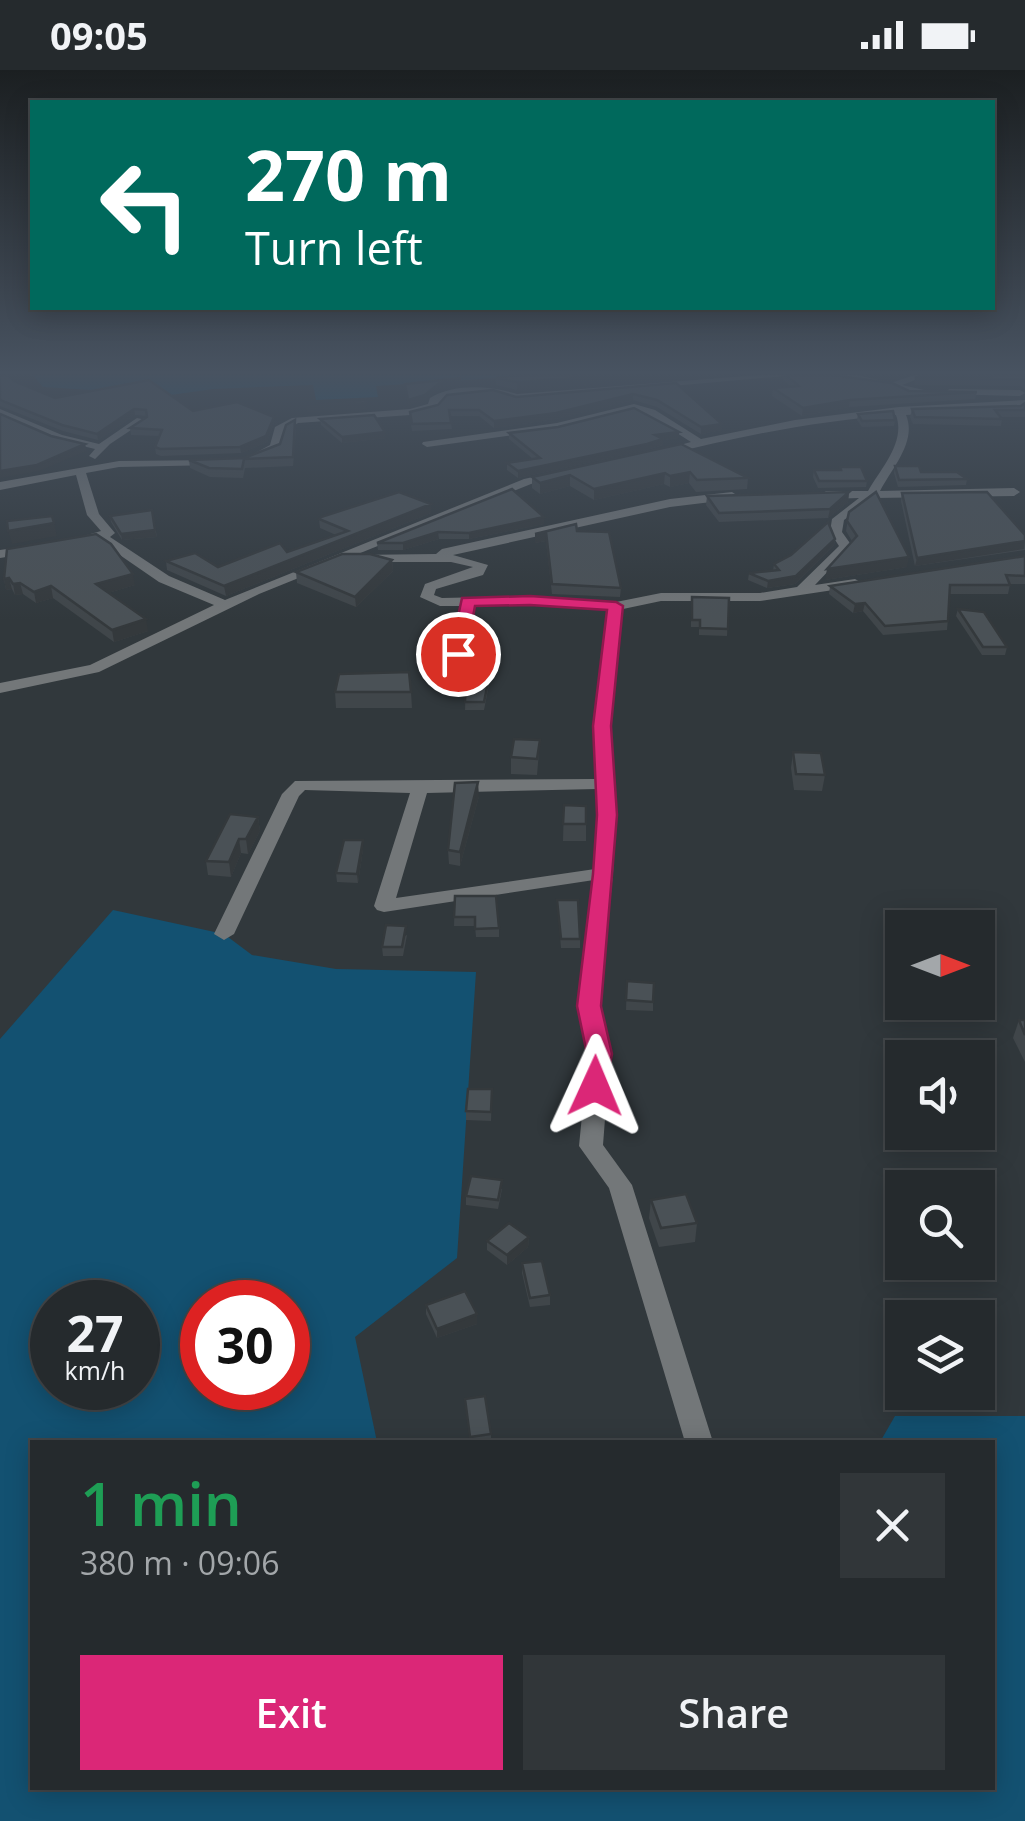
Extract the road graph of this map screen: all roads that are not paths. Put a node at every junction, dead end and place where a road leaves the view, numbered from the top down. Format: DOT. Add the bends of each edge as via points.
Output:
graph roads {
  1 [pos="95,457"];
  2 [pos="252,457"];
  3 [pos="893,457"];
  4 [pos="244,460"];
  5 [pos="231,461"];
  6 [pos="97,468"];
  7 [pos="579,470"];
  8 [pos="80,472"];
  9 [pos="0,486"];
  10 [pos="1014,492"];
  11 [pos="872,494"];
  12 [pos="814,495"];
  13 [pos="754,496"];
  14 [pos="102,537"];
  15 [pos="0,554"];
  16 [pos="340,557"];
  17 [pos="426,557"];
  18 [pos="879,579"];
  19 [pos="800,591"];
  20 [pos="468,602"];
  21 [pos="224,604"];
  22 [pos="616,606"];
  23 [pos="453,681"];
  24 [pos="0,688"];
  25 [pos="605,784"];
  26 [pos="420,788"];
  27 [pos="604,874"];
  28 [pos="224,934"];
  29 [pos="698,1440"];
  1 -- 6 [label="street"];
  2 -- 4 [label="street"];
  3 -- 11 [label="street"];
  5 -- 6 [label="street"];
  6 -- 8 [label="street"];
  7 -- 16 [label="street" via="528,482"];
  8 -- 9 [label="street"];
  8 -- 14 [label="street" via="93,515 109,533"];
  10 -- 11 [label="street"];
  11 -- 12 [label="street"];
  11 -- 19 [label="street" via="838,519 836,532 846,546"];
  13 -- 17 [label="street" via="707,496"];
  14 -- 15 [label="street"];
  14 -- 21 [label="street" via="164,579"];
  16 -- 17 [label="street"];
  16 -- 21 [label="street"];
  17 -- 20 [label="street" via="481,565 478,572 430,587 427,597"];
  18 -- 19 [label="street"];
  19 -- 22 [label="street" via="661,597"];
  20 -- 22 [label="street"];
  20 -- 23 [label="street"];
  21 -- 24 [label="street" via="94,669"];
  22 -- 25 [label="street" via="602,726"];
  25 -- 26 [label="street"];
  25 -- 27 [label="street"];
  26 -- 27 [label="street" via="384,906"];
  26 -- 28 [label="street" via="301,785"];
  27 -- 29 [label="street" via="589,1006 599,1054 591,1146 620,1185"];
}
